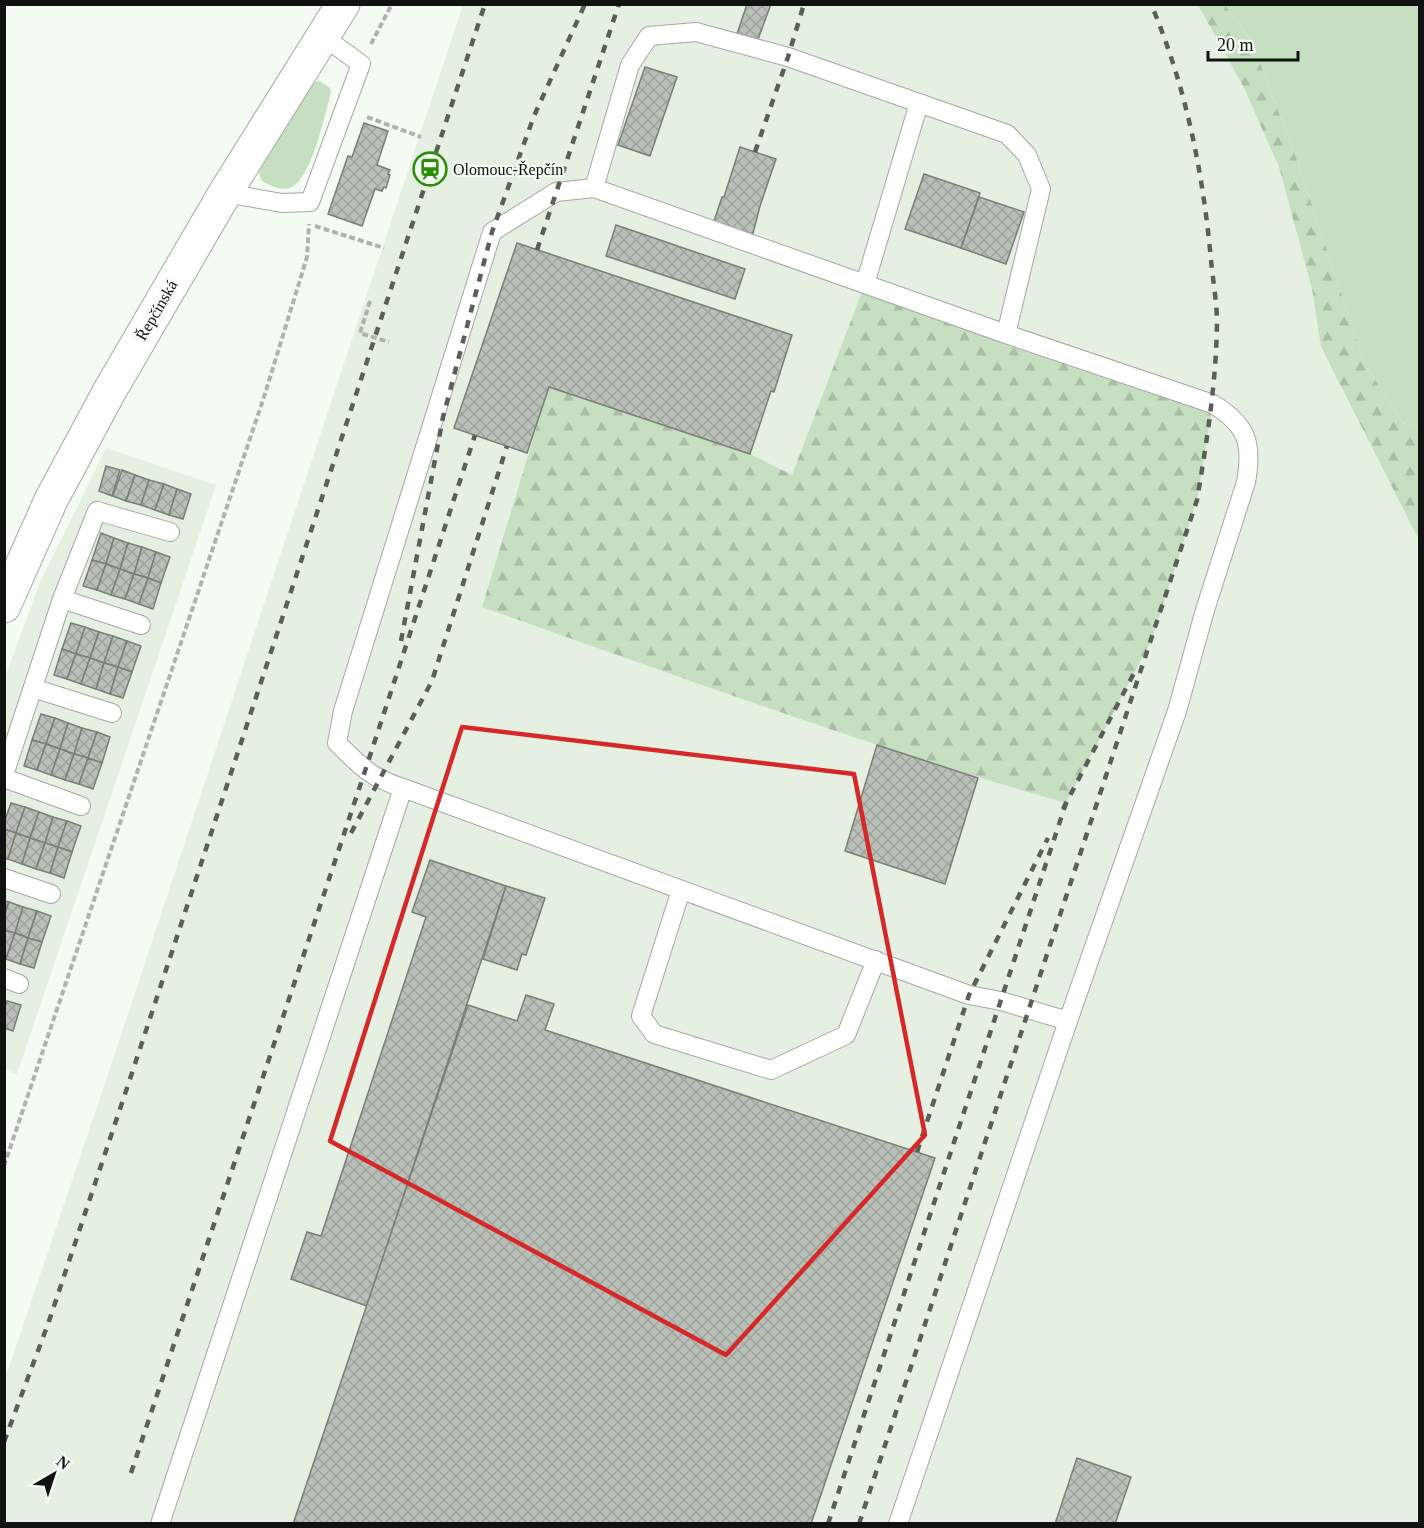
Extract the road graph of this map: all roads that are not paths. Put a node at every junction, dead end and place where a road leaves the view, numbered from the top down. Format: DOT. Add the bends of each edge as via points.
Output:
graph roads {
  1 [pos="332,22"];
  2 [pos="918,103"];
  3 [pos="594,188"];
  4 [pos="225,193"];
  5 [pos="865,284"];
  6 [pos="1006,334"];
  7 [pos="170,532"];
  8 [pos="62,599"];
  9 [pos="4,606"];
  10 [pos="141,626"];
  11 [pos="33,688"];
  12 [pos="112,713"];
  13 [pos="4,777"];
  14 [pos="403,788"];
  15 [pos="81,806"];
  16 [pos="4,878"];
  17 [pos="681,890"];
  18 [pos="51,894"];
  19 [pos="876,960"];
  20 [pos="1068,1021"];
  21 [pos="160,1524"];
  22 [pos="898,1524"];
  1 -- 4 [label="street, Řepčínská"];
  1 -- 4 [label="lane" via="361,64 310,202 282,203"];
  2 -- 3 [label="lane" via="788,57 696,32 649,36 630,65"];
  2 -- 5 [label="lane"];
  2 -- 6 [label="lane" via="1007,134 1027,155 1041,189"];
  3 -- 5 [label="lane"];
  3 -- 14 [label="lane" via="556,192 492,232 343,711 337,743 365,771"];
  4 -- 9 [label="street, Řepčínská" via="80,444"];
  5 -- 6 [label="lane"];
  6 -- 20 [label="lane" via="1213,404 1240,427 1250,460 1177,711"];
  7 -- 8 [label="lane" via="97,511"];
  8 -- 10 [label="lane"];
  8 -- 11 [label="lane"];
  11 -- 12 [label="lane"];
  11 -- 13 [label="lane"];
  13 -- 15 [label="lane"];
  14 -- 17 [label="lane"];
  14 -- 21 [label="lane"];
  16 -- 18 [label="lane"];
  17 -- 19 [label="lane"];
  17 -- 19 [label="lane" via="641,1016 654,1034 771,1070 846,1035"];
  19 -- 20 [label="lane" via="969,994"];
  20 -- 22 [label="lane"];
}
